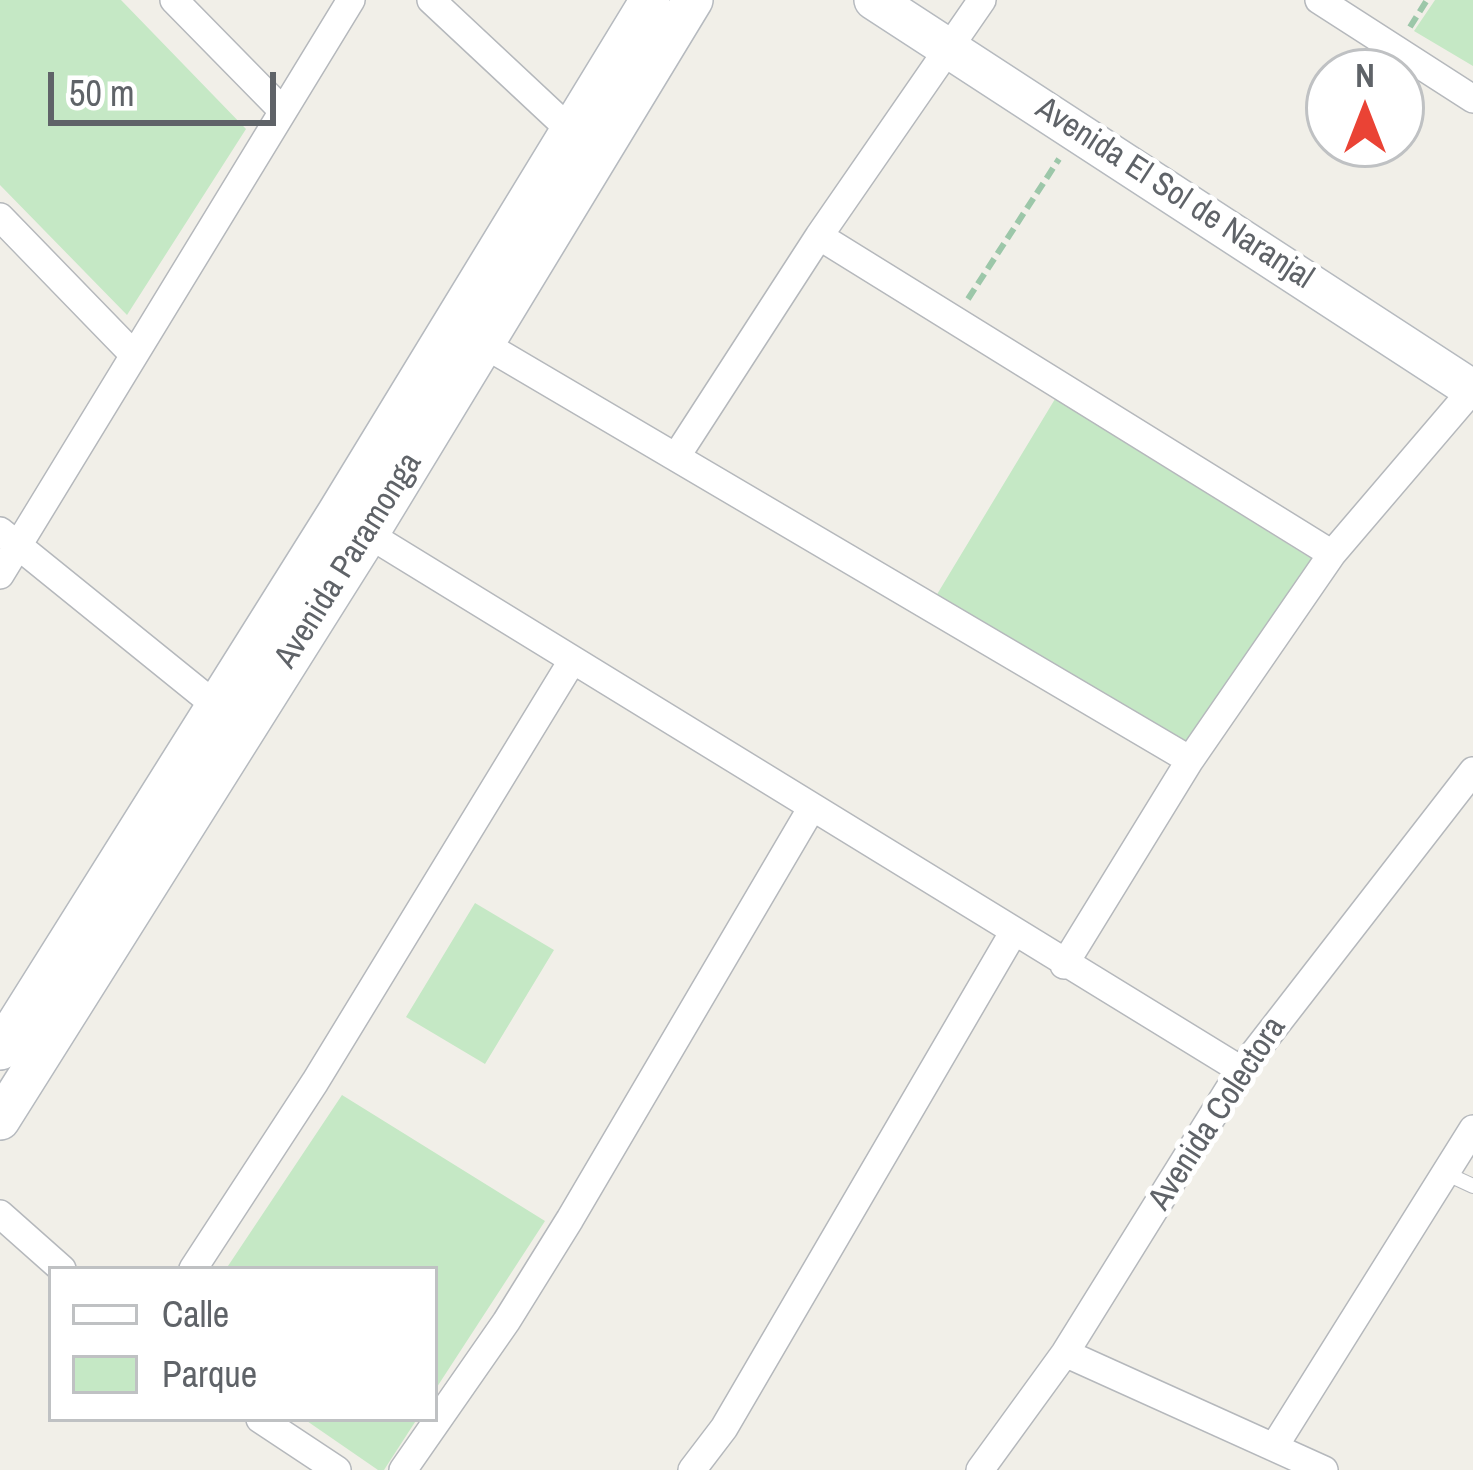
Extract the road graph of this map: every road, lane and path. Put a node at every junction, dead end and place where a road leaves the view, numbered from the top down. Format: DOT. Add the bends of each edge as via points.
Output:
graph roads {
  1 [pos="174,0"];
  2 [pos="351,0"];
  3 [pos="431,0"];
  4 [pos="650,0"];
  5 [pos="694,0"];
  6 [pos="874,0"];
  7 [pos="982,0"];
  8 [pos="1319,0"];
  9 [pos="950,47"];
  10 [pos="1473,99"];
  11 [pos="282,110"];
  12 [pos="569,129"];
  13 [pos="1077,130"];
  14 [pos="0,217"];
  15 [pos="819,236"];
  16 [pos="955,320"];
  17 [pos="466,334"];
  18 [pos="134,355"];
  19 [pos="1473,390"];
  20 [pos="676,457"];
  21 [pos="352,524"];
  22 [pos="8,539"];
  23 [pos="1332,554"];
  24 [pos="0,574"];
  25 [pos="572,661"];
  26 [pos="231,718"];
  27 [pos="1190,760"];
  28 [pos="1473,771"];
  29 [pos="811,808"];
  30 [pos="1013,933"];
  31 [pos="1064,964"];
  32 [pos="0,1051"];
  33 [pos="1241,1070"];
  34 [pos="0,1120"];
  35 [pos="1473,1129"];
  36 [pos="1445,1173"];
  37 [pos="1473,1186"];
  38 [pos="0,1214"];
  39 [pos="59,1266"];
  40 [pos="195,1266"];
  41 [pos="1065,1353"];
  42 [pos="438,1420"];
  43 [pos="265,1422"];
  44 [pos="436,1422"];
  45 [pos="1274,1447"];
  46 [pos="337,1470"];
  47 [pos="403,1470"];
  48 [pos="692,1470"];
  49 [pos="980,1470"];
  50 [pos="1324,1470"];
  1 -- 11 [label="street"];
  2 -- 11 [label="street"];
  3 -- 12 [label="street"];
  4 -- 12 [label="street, Avenida Paramonga"];
  5 -- 17 [label="street, Avenida Paramonga"];
  6 -- 9 [label="street, Avenida El Sol de Naranjal"];
  7 -- 9 [label="street"];
  8 -- 10 [label="street"];
  9 -- 13 [label="street, Avenida El Sol de Naranjal"];
  9 -- 15 [label="street"];
  11 -- 18 [label="street"];
  12 -- 17 [label="street, Avenida Paramonga"];
  13 -- 16 [label="path"];
  13 -- 19 [label="street, Avenida El Sol de Naranjal"];
  14 -- 18 [label="street"];
  15 -- 16 [label="street"];
  15 -- 20 [label="street"];
  16 -- 23 [label="street"];
  17 -- 20 [label="street"];
  17 -- 21 [label="street, Avenida Paramonga"];
  18 -- 22 [label="street"];
  19 -- 23 [label="street"];
  20 -- 27 [label="street"];
  21 -- 25 [label="street"];
  21 -- 26 [label="street, Avenida Paramonga"];
  22 -- 24 [label="street"];
  22 -- 26 [label="street"];
  23 -- 27 [label="street"];
  25 -- 29 [label="street"];
  25 -- 40 [label="street"];
  26 -- 32 [label="street, Avenida Paramonga"];
  26 -- 34 [label="street, Avenida Paramonga"];
  27 -- 31 [label="street"];
  28 -- 33 [label="street, Avenida Colectora"];
  29 -- 30 [label="street"];
  29 -- 42 [label="street" via="571,1219"];
  30 -- 31 [label="street"];
  30 -- 48 [label="street"];
  31 -- 33 [label="street"];
  33 -- 41 [label="street, Avenida Colectora"];
  35 -- 36 [label="street"];
  36 -- 37 [label="lane"];
  36 -- 45 [label="street"];
  38 -- 39 [label="street"];
  41 -- 45 [label="street"];
  41 -- 49 [label="street, Avenida Colectora"];
  43 -- 46 [label="street"];
  44 -- 47 [label="street"];
  45 -- 50 [label="street"];
}
